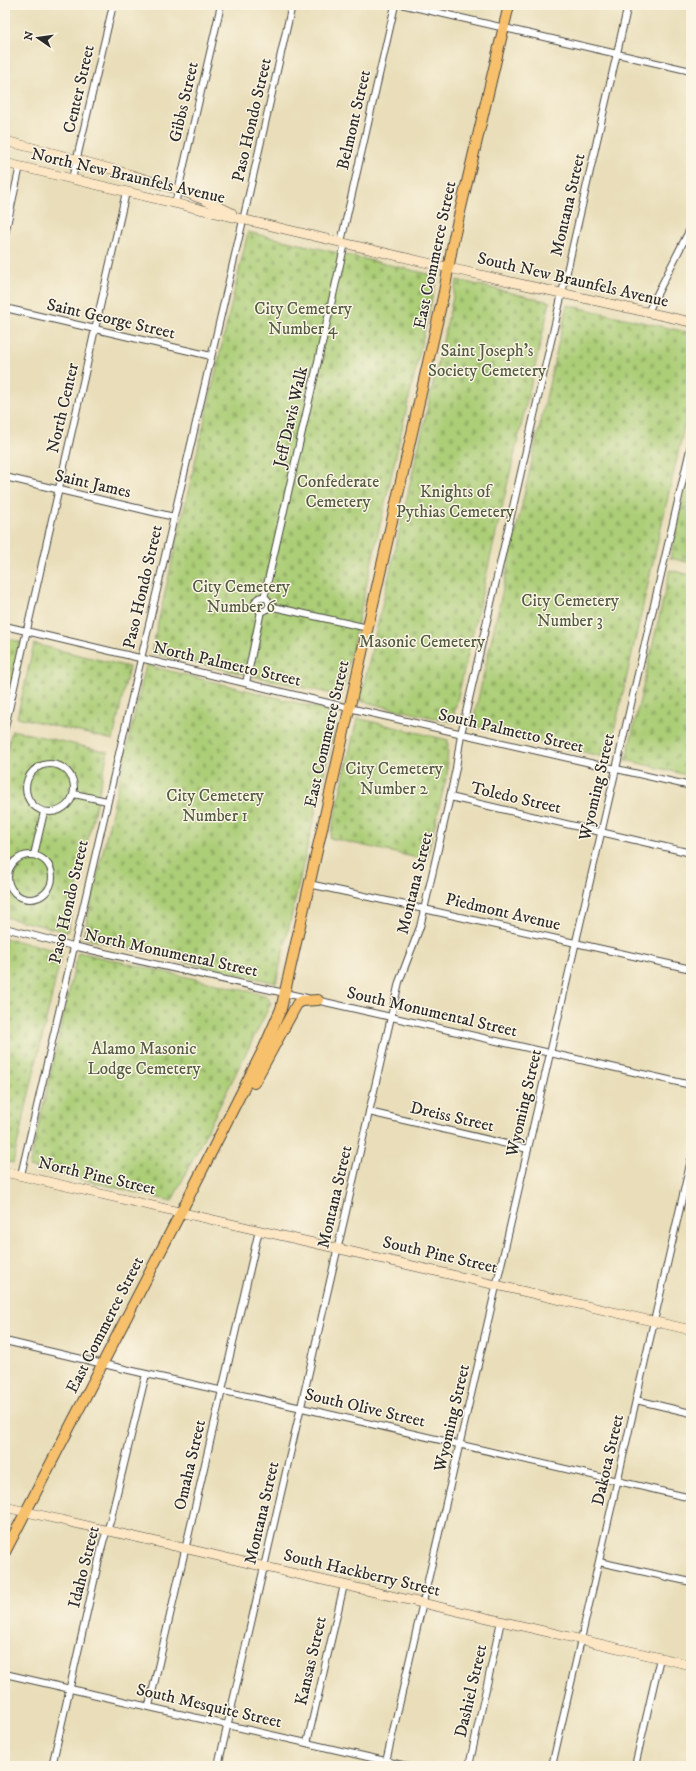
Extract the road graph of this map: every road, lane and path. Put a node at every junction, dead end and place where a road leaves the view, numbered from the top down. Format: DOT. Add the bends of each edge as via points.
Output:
graph roads {
  1 [pos="112,5"];
  2 [pos="220,5"];
  3 [pos="292,5"];
  4 [pos="395,5"];
  5 [pos="405,5"];
  6 [pos="509,5"];
  7 [pos="628,5"];
  8 [pos="503,29"];
  9 [pos="617,54"];
  10 [pos="691,71"];
  11 [pos="5,141"];
  12 [pos="77,158"];
  13 [pos="5,163"];
  14 [pos="20,166"];
  15 [pos="72,179"];
  16 [pos="178,190"];
  17 [pos="126,192"];
  18 [pos="175,204"];
  19 [pos="244,220"];
  20 [pos="691,227"];
  21 [pos="5,234"];
  22 [pos="343,243"];
  23 [pos="449,268"];
  24 [pos="562,294"];
  25 [pos="5,308"];
  26 [pos="648,312"];
  27 [pos="691,322"];
  28 [pos="95,329"];
  29 [pos="211,356"];
  30 [pos="691,445"];
  31 [pos="5,478"];
  32 [pos="59,490"];
  33 [pos="174,517"];
  34 [pos="264,598"];
  35 [pos="269,606"];
  36 [pos="261,611"];
  37 [pos="5,626"];
  38 [pos="368,628"];
  39 [pos="27,631"];
  40 [pos="141,658"];
  41 [pos="246,683"];
  42 [pos="349,708"];
  43 [pos="5,727"];
  44 [pos="461,734"];
  45 [pos="615,769"];
  46 [pos="691,786"];
  47 [pos="74,794"];
  48 [pos="450,797"];
  49 [pos="107,801"];
  50 [pos="44,812"];
  51 [pos="600,833"];
  52 [pos="691,853"];
  53 [pos="34,855"];
  54 [pos="309,884"];
  55 [pos="424,909"];
  56 [pos="5,928"];
  57 [pos="575,942"];
  58 [pos="73,946"];
  59 [pos="691,969"];
  60 [pos="285,993"];
  61 [pos="318,1000"];
  62 [pos="391,1017"];
  63 [pos="550,1052"];
  64 [pos="691,1085"];
  65 [pos="232,1111"];
  66 [pos="369,1112"];
  67 [pos="528,1149"];
  68 [pos="691,1160"];
  69 [pos="5,1172"];
  70 [pos="20,1175"];
  71 [pos="181,1212"];
  72 [pos="259,1230"];
  73 [pos="338,1248"];
  74 [pos="497,1285"];
  75 [pos="654,1321"];
  76 [pos="691,1330"];
  77 [pos="5,1342"];
  78 [pos="103,1364"];
  79 [pos="146,1374"];
  80 [pos="221,1391"];
  81 [pos="636,1400"];
  82 [pos="302,1408"];
  83 [pos="691,1413"];
  84 [pos="460,1444"];
  85 [pos="617,1481"];
  86 [pos="691,1498"];
  87 [pos="5,1507"];
  88 [pos="26,1512"];
  89 [pos="107,1530"];
  90 [pos="186,1549"];
  91 [pos="5,1552"];
  92 [pos="599,1562"];
  93 [pos="264,1566"];
  94 [pos="691,1582"];
  95 [pos="344,1585"];
  96 [pos="423,1603"];
  97 [pos="501,1621"];
  98 [pos="581,1640"];
  99 [pos="660,1658"];
  100 [pos="691,1665"];
  101 [pos="5,1674"];
  102 [pos="70,1689"];
  103 [pos="149,1706"];
  104 [pos="227,1725"];
  105 [pos="307,1743"];
  106 [pos="385,1764"];
  107 [pos="52,1766"];
  108 [pos="218,1766"];
  109 [pos="407,1766"];
  110 [pos="469,1766"];
  111 [pos="552,1766"];
  112 [pos="635,1766"];
  1 -- 12 [label="street, Center Street"];
  2 -- 16 [label="street, Gibbs Street"];
  3 -- 19 [label="street, Paso Hondo Street"];
  4 -- 22 [label="street, Belmont Street"];
  5 -- 8 [label="street"];
  6 -- 8 [label="main road, East Commerce Street"];
  7 -- 9 [label="street, Montana Street"];
  8 -- 9 [label="street"];
  8 -- 23 [label="main road, East Commerce Street"];
  9 -- 10 [label="street"];
  9 -- 24 [label="street, Montana Street"];
  11 -- 12 [label="main road, North New Braunfels Avenue"];
  12 -- 15 [label="street, Center Street"];
  12 -- 16 [label="main road, North New Braunfels Avenue"];
  13 -- 14 [label="main road, North New Braunfels Avenue"];
  14 -- 15 [label="main road, North New Braunfels Avenue"];
  14 -- 21 [label="street"];
  15 -- 17 [label="main road, North New Braunfels Avenue"];
  16 -- 18 [label="street, Gibbs Street"];
  16 -- 19 [label="main road, North New Braunfels Avenue" via="210,202"];
  17 -- 18 [label="main road, North New Braunfels Avenue"];
  17 -- 28 [label="street, North Center"];
  18 -- 19 [label="main road, North New Braunfels Avenue"];
  19 -- 22 [label="main road, North New Braunfels Avenue"];
  19 -- 29 [label="street, Paso Hondo Street"];
  20 -- 26 [label="street"];
  22 -- 23 [label="main road, North New Braunfels Avenue"];
  22 -- 34 [label="street, Jeff Davis Walk"];
  23 -- 24 [label="main road, South New Braunfels Avenue"];
  23 -- 38 [label="main road, East Commerce Street"];
  24 -- 26 [label="main road, South New Braunfels Avenue"];
  24 -- 44 [label="street, Montana Street"];
  25 -- 28 [label="street, Saint George Street"];
  26 -- 27 [label="main road, South New Braunfels Avenue"];
  28 -- 29 [label="street, Saint George Street"];
  28 -- 32 [label="street, North Center"];
  29 -- 33 [label="street, Paso Hondo Street"];
  30 -- 45 [label="street, Wyoming Street"];
  31 -- 32 [label="street, Saint James"];
  32 -- 33 [label="street, Saint James"];
  32 -- 39 [label="street, North Center"];
  33 -- 40 [label="street, Paso Hondo Street"];
  34 -- 35 [label="street" via="268,600"];
  34 -- 36 [label="street" via="258,599 256,603 256,607"];
  35 -- 36 [label="street"];
  35 -- 38 [label="street"];
  36 -- 41 [label="street"];
  37 -- 39 [label="street, North Palmetto Street"];
  38 -- 42 [label="main road, East Commerce Street"];
  39 -- 40 [label="street, North Palmetto Street"];
  39 -- 43 [label="street"];
  40 -- 41 [label="street, North Palmetto Street"];
  40 -- 49 [label="street, Paso Hondo Street"];
  41 -- 42 [label="street, North Palmetto Street"];
  42 -- 44 [label="street, South Palmetto Street"];
  42 -- 54 [label="main road, East Commerce Street"];
  44 -- 45 [label="street, South Palmetto Street"];
  44 -- 48 [label="street, Montana Street"];
  45 -- 46 [label="street, South Palmetto Street"];
  45 -- 51 [label="street, Wyoming Street"];
  47 -- 49 [label="street"];
  47 -- 50 [label="street" via="63,809 51,813"];
  47 -- 50 [label="street" via="74,781 62,766 50,764 38,767 29,776 26,790 32,804"];
  48 -- 51 [label="street, Toledo Street"];
  48 -- 55 [label="street, Montana Street"];
  49 -- 58 [label="street, Paso Hondo Street"];
  50 -- 53 [label="street"];
  51 -- 52 [label="street, Toledo Street"];
  51 -- 57 [label="street, Wyoming Street"];
  53 -- 53 [label="street" via="27,855 15,861 8,873 8,880 14,893 26,899 40,897 51,881 50,868 46,862"];
  54 -- 55 [label="street, Piedmont Avenue"];
  54 -- 60 [label="main road, East Commerce Street"];
  55 -- 57 [label="street, Piedmont Avenue"];
  55 -- 62 [label="street, Montana Street"];
  56 -- 58 [label="street, North Monumental Street"];
  57 -- 59 [label="street, Piedmont Avenue"];
  57 -- 63 [label="street, Wyoming Street"];
  58 -- 60 [label="street, North Monumental Street"];
  58 -- 70 [label="street, Paso Hondo Street"];
  60 -- 61 [label="street, South Monumental Street"];
  60 -- 65 [label="main road, East Commerce Street" via="273,1028"];
  61 -- 62 [label="street, South Monumental Street"];
  61 -- 65 [label="main road, East Commerce Street" via="302,1001 297,1004 251,1088"];
  62 -- 63 [label="street, South Monumental Street"];
  62 -- 66 [label="street, Montana Street"];
  63 -- 64 [label="street, South Monumental Street"];
  63 -- 67 [label="street, Wyoming Street"];
  65 -- 71 [label="main road, East Commerce Street"];
  66 -- 67 [label="street, Dreiss Street"];
  66 -- 73 [label="street, Montana Street"];
  67 -- 74 [label="street, Wyoming Street"];
  68 -- 75 [label="street, Dakota Street"];
  69 -- 70 [label="main road, North Pine Street"];
  70 -- 71 [label="main road, North Pine Street"];
  71 -- 72 [label="main road, South Pine Street"];
  71 -- 78 [label="main road, East Commerce Street"];
  72 -- 73 [label="main road, South Pine Street"];
  72 -- 80 [label="street, Omaha Street"];
  73 -- 74 [label="main road, South Pine Street"];
  73 -- 82 [label="street, Montana Street"];
  74 -- 75 [label="main road, South Pine Street"];
  74 -- 84 [label="street, Wyoming Street"];
  75 -- 76 [label="main road, South Pine Street"];
  75 -- 81 [label="street, Dakota Street"];
  77 -- 78 [label="street, South Olive Street"];
  78 -- 79 [label="street, South Olive Street"];
  78 -- 88 [label="main road, East Commerce Street"];
  79 -- 80 [label="street, South Olive Street"];
  79 -- 89 [label="street, Idaho Street"];
  80 -- 82 [label="street, South Olive Street"];
  80 -- 90 [label="street, Omaha Street"];
  81 -- 83 [label="street"];
  81 -- 85 [label="street, Dakota Street"];
  82 -- 84 [label="street, South Olive Street"];
  82 -- 93 [label="street, Montana Street"];
  84 -- 85 [label="street, South Olive Street"];
  84 -- 96 [label="street, Wyoming Street"];
  85 -- 86 [label="street, South Olive Street"];
  85 -- 92 [label="street, Dakota Street"];
  87 -- 88 [label="main road, South Hackberry Street"];
  88 -- 89 [label="main road, South Hackberry Street"];
  88 -- 91 [label="main road, East Commerce Street"];
  89 -- 90 [label="main road, South Hackberry Street"];
  89 -- 102 [label="street, Idaho Street"];
  90 -- 93 [label="main road, South Hackberry Street"];
  90 -- 103 [label="street, Omaha Street"];
  92 -- 94 [label="street"];
  92 -- 98 [label="street, Dakota Street"];
  93 -- 95 [label="main road, South Hackberry Street"];
  93 -- 104 [label="street, Montana Street"];
  95 -- 96 [label="main road, South Hackberry Street"];
  95 -- 105 [label="street, Kansas Street"];
  96 -- 97 [label="main road, South Hackberry Street"];
  96 -- 106 [label="street, Wyoming Street"];
  97 -- 98 [label="main road, South Hackberry Street"];
  97 -- 110 [label="street, Dashiel Street"];
  98 -- 99 [label="main road, South Hackberry Street"];
  98 -- 111 [label="street, Dakota Street"];
  99 -- 100 [label="main road, South Hackberry Street"];
  99 -- 112 [label="street"];
  101 -- 102 [label="street, South Mesquite Street"];
  102 -- 103 [label="street, South Mesquite Street"];
  102 -- 107 [label="street, Idaho Street"];
  103 -- 104 [label="street, South Mesquite Street"];
  104 -- 105 [label="street, South Mesquite Street"];
  104 -- 108 [label="street, Montana Street"];
  105 -- 106 [label="street, South Mesquite Street"];
  106 -- 109 [label="street, South Mesquite Street"];
}
